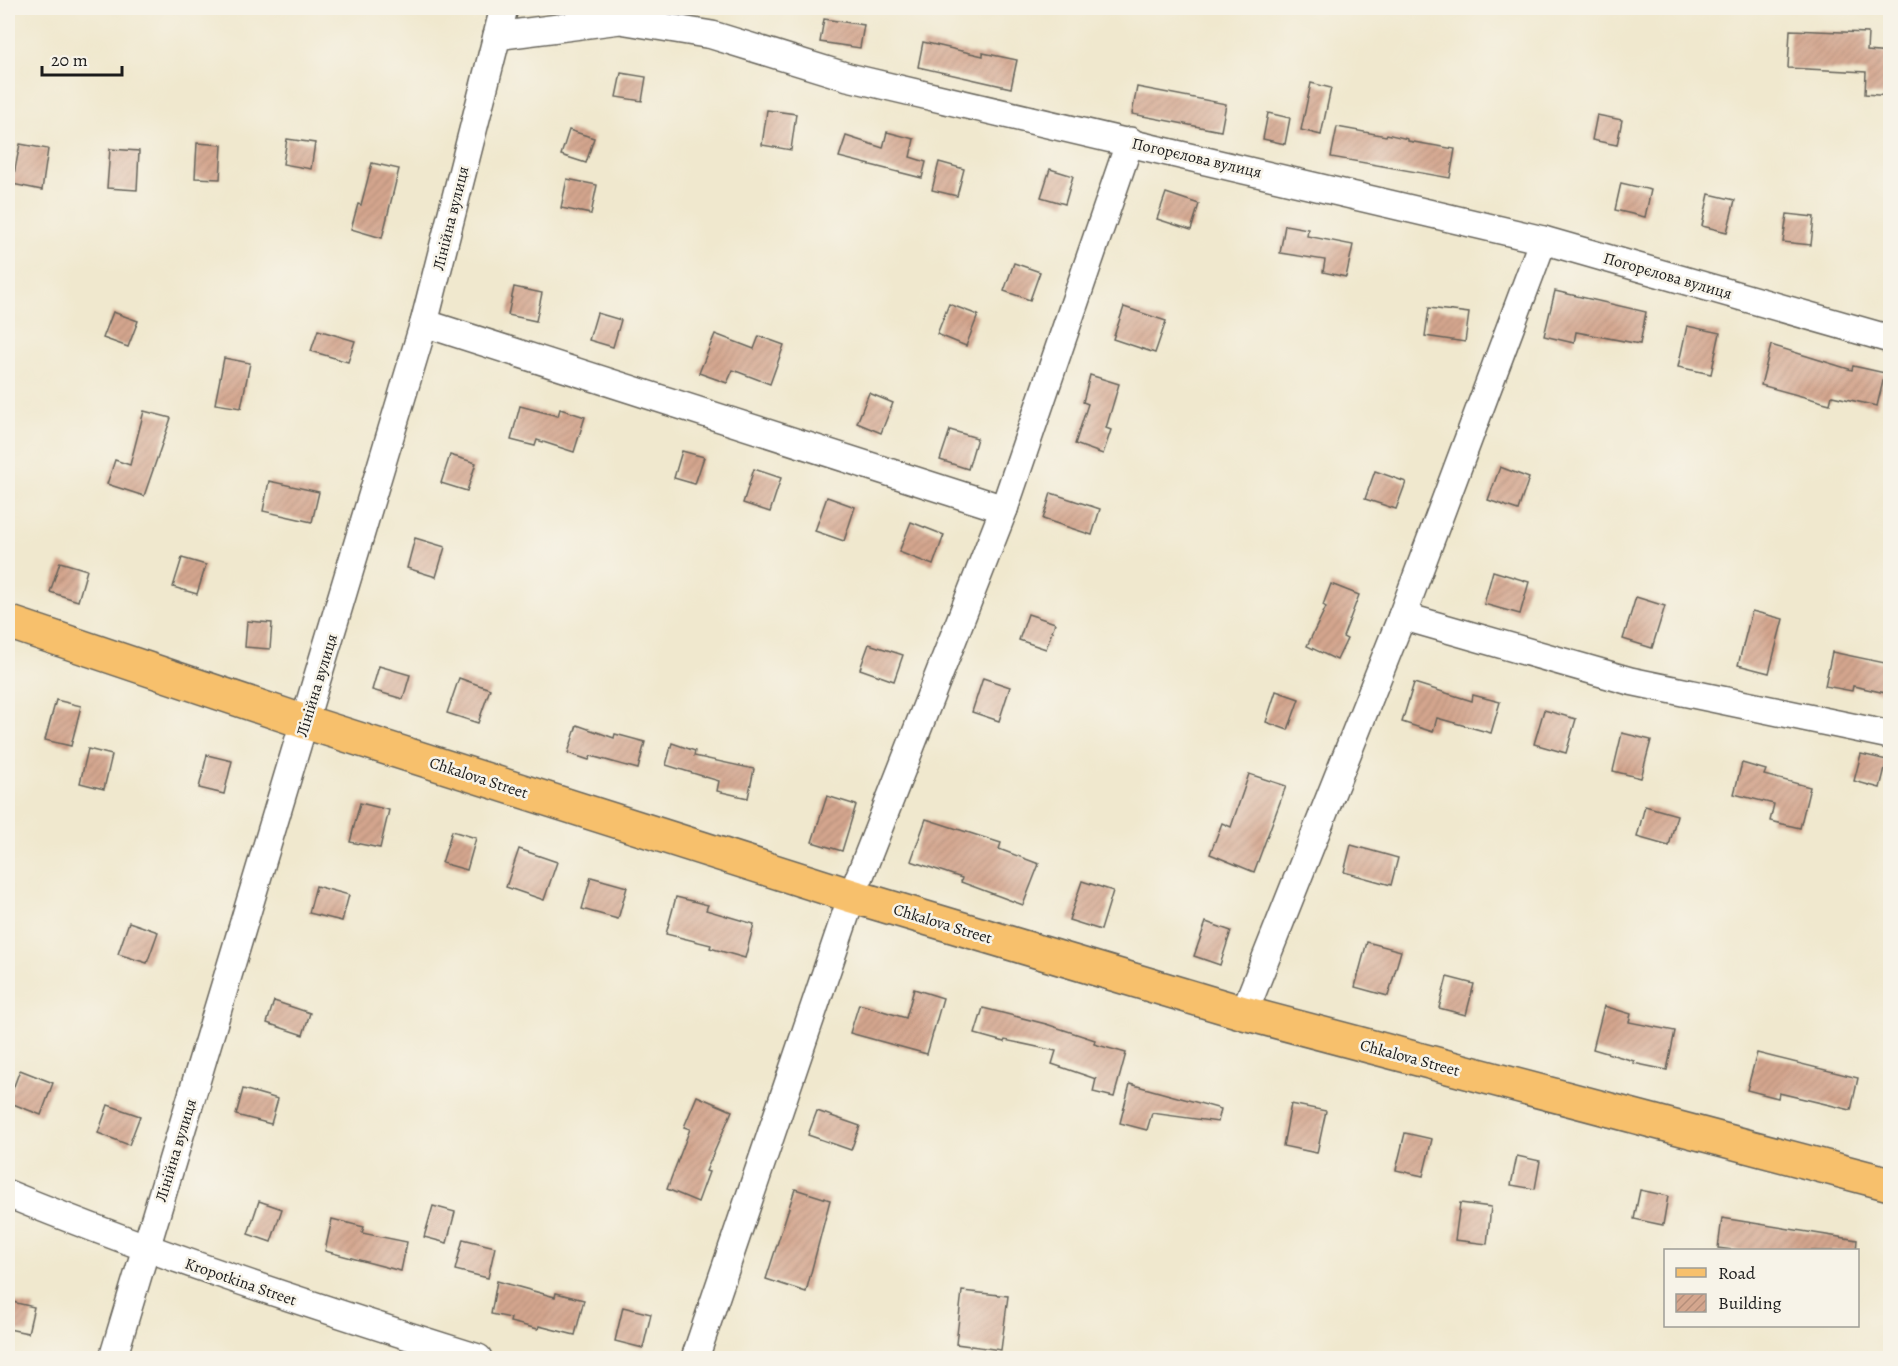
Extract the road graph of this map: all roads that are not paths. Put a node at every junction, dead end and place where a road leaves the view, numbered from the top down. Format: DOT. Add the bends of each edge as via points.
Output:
graph roads {
  1 [pos="504,8"];
  2 [pos="497,36"];
  3 [pos="1130,141"];
  4 [pos="1543,240"];
  5 [pos="424,323"];
  6 [pos="1890,339"];
  7 [pos="1004,510"];
  8 [pos="1402,616"];
  9 [pos="8,622"];
  10 [pos="305,722"];
  11 [pos="1890,735"];
  12 [pos="852,896"];
  13 [pos="1244,1013"];
  14 [pos="1890,1184"];
  15 [pos="8,1194"];
  16 [pos="146,1248"];
  17 [pos="113,1359"];
  18 [pos="478,1359"];
  19 [pos="695,1359"];
  1 -- 2 [label="street, Лінійна вулиця"];
  2 -- 3 [label="street, Погорєлова вулиця" via="620,20 712,35 848,77"];
  2 -- 5 [label="street, Лінійна вулиця"];
  3 -- 4 [label="street, Погорєлова вулиця"];
  3 -- 7 [label="street"];
  4 -- 6 [label="street, Погорєлова вулиця"];
  4 -- 8 [label="street"];
  5 -- 7 [label="street"];
  5 -- 10 [label="street, Лінійна вулиця"];
  7 -- 12 [label="street"];
  8 -- 11 [label="street" via="1630,681"];
  8 -- 13 [label="street"];
  9 -- 10 [label="main road, Chkalova Street"];
  10 -- 12 [label="main road, Chkalova Street"];
  10 -- 16 [label="street, Лінійна вулиця"];
  12 -- 13 [label="main road, Chkalova Street"];
  12 -- 19 [label="street"];
  13 -- 14 [label="main road, Chkalova Street"];
  15 -- 16 [label="street, Kropotkina Street"];
  16 -- 17 [label="street, Лінійна вулиця"];
  16 -- 18 [label="street, Kropotkina Street"];
}
